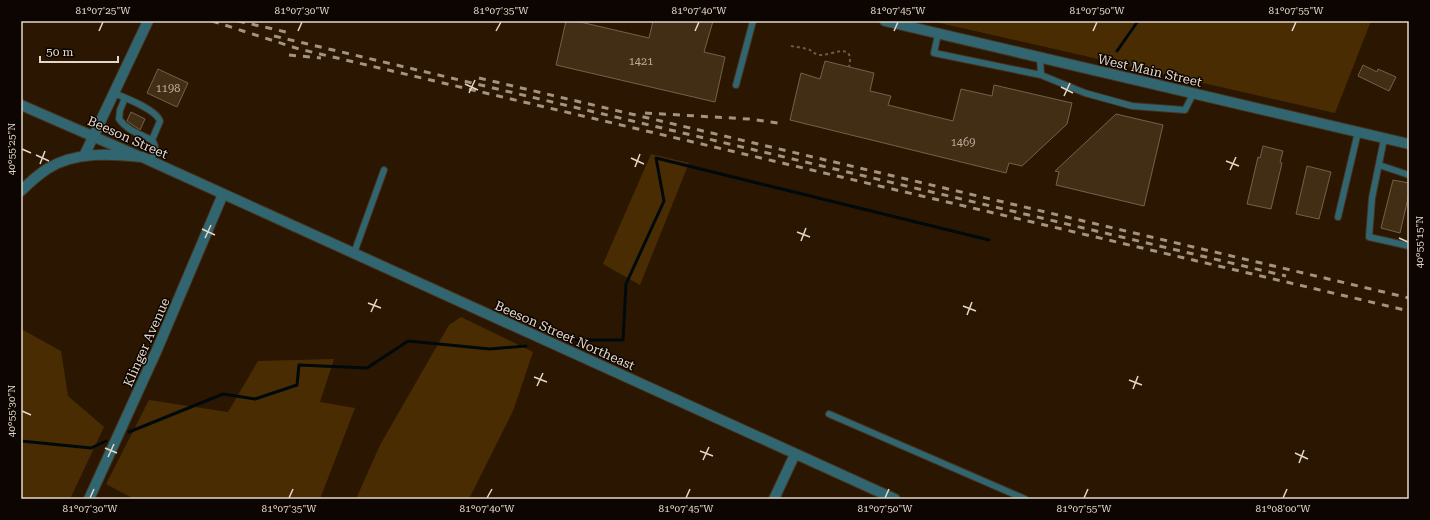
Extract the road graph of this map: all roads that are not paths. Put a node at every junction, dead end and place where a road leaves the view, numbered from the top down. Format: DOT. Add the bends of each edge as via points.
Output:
graph roads {
  1 [pos="148,21"];
  2 [pos="753,21"];
  3 [pos="885,21"];
  4 [pos="938,34"];
  5 [pos="1040,58"];
  6 [pos="1041,75"];
  7 [pos="736,85"];
  8 [pos="114,93"];
  9 [pos="1193,94"];
  10 [pos="125,98"];
  11 [pos="21,104"];
  12 [pos="1358,132"];
  13 [pos="93,136"];
  14 [pos="1384,139"];
  15 [pos="152,140"];
  16 [pos="1409,144"];
  17 [pos="84,156"];
  18 [pos="146,159"];
  19 [pos="1379,165"];
  20 [pos="384,170"];
  21 [pos="1409,175"];
  22 [pos="21,191"];
  23 [pos="223,194"];
  24 [pos="1338,217"];
  25 [pos="1409,246"];
  26 [pos="354,253"];
  27 [pos="829,414"];
  28 [pos="795,454"];
  29 [pos="89,499"];
  30 [pos="774,499"];
  31 [pos="895,499"];
  32 [pos="1024,499"];
  1 -- 8 [label="street"];
  2 -- 7 [label="lane"];
  3 -- 4 [label="street, West Main Street"];
  4 -- 5 [label="street, West Main Street"];
  4 -- 6 [label="lane" via="934,53"];
  5 -- 6 [label="lane"];
  5 -- 9 [label="street, West Main Street"];
  6 -- 9 [label="lane" via="1085,93 1132,106 1185,110"];
  8 -- 10 [label="lane"];
  8 -- 13 [label="street"];
  9 -- 12 [label="street, West Main Street"];
  10 -- 15 [label="lane" via="119,119 135,132"];
  10 -- 15 [label="lane" via="159,117 160,121"];
  11 -- 13 [label="street, Beeson Street"];
  12 -- 14 [label="street, West Main Street"];
  12 -- 24 [label="lane"];
  13 -- 17 [label="street"];
  13 -- 18 [label="street, Beeson Street"];
  14 -- 16 [label="street, West Main Street"];
  14 -- 19 [label="lane"];
  15 -- 18 [label="lane" via="156,149"];
  17 -- 18 [label="street" via="110,154"];
  17 -- 22 [label="street" via="48,168"];
  18 -- 23 [label="street, Beeson Street"];
  19 -- 21 [label="lane"];
  19 -- 25 [label="lane" via="1372,198 1369,237"];
  20 -- 26 [label="lane"];
  23 -- 26 [label="street, Beeson Street Northeast"];
  23 -- 29 [label="street, Klinger Avenue" via="156,352"];
  26 -- 28 [label="street, Beeson Street Northeast"];
  27 -- 32 [label="lane"];
  28 -- 30 [label="street"];
  28 -- 31 [label="street, Beeson Street Northeast"];
}
